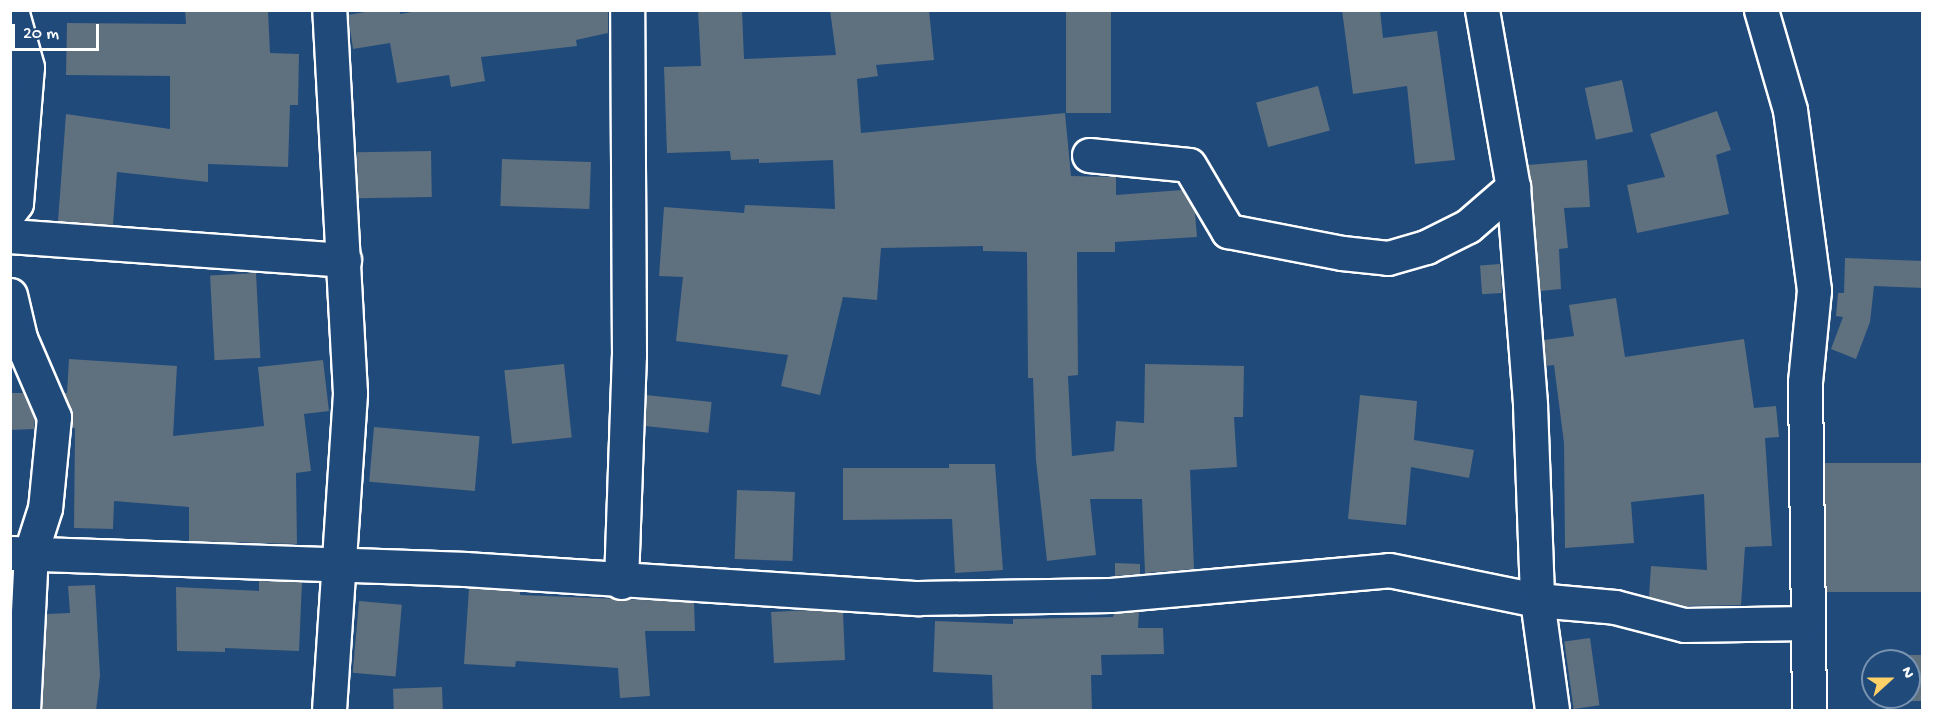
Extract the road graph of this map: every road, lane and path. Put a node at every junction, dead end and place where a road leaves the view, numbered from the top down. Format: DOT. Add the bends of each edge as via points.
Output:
graph roads {
  1 [pos="11,10"];
  2 [pos="329,10"];
  3 [pos="627,10"];
  4 [pos="1482,10"];
  5 [pos="1761,10"];
  6 [pos="1089,155"];
  7 [pos="1513,187"];
  8 [pos="10,211"];
  9 [pos="10,236"];
  10 [pos="344,260"];
  11 [pos="10,295"];
  12 [pos="21,553"];
  13 [pos="336,564"];
  14 [pos="621,582"];
  15 [pos="1537,600"];
  16 [pos="1807,623"];
  17 [pos="23,711"];
  18 [pos="329,711"];
  19 [pos="1552,711"];
  20 [pos="1809,711"];
  1 -- 8 [label="street" via="27,67 16,203"];
  2 -- 10 [label="street" via="331,104"];
  3 -- 14 [label="street" via="629,344"];
  4 -- 7 [label="street"];
  5 -- 16 [label="street" via="1790,110 1814,290 1805,382"];
  6 -- 7 [label="street" via="1189,165 1228,231 1388,258 1426,247 1468,226"];
  7 -- 15 [label="street" via="1530,405"];
  9 -- 10 [label="street"];
  10 -- 13 [label="street" via="350,393"];
  11 -- 12 [label="street" via="21,338 54,417 45,508"];
  12 -- 13 [label="street"];
  12 -- 17 [label="street"];
  13 -- 14 [label="street" via="465,569"];
  13 -- 18 [label="street"];
  14 -- 15 [label="street" via="952,597 1111,595 1389,570"];
  15 -- 16 [label="street" via="1615,607 1684,625"];
  15 -- 19 [label="street"];
  16 -- 20 [label="street"];
}
